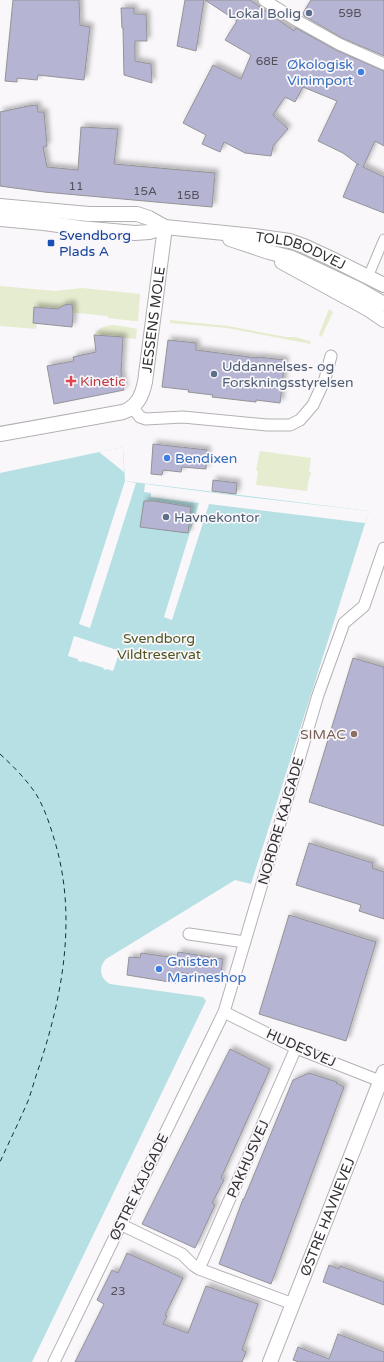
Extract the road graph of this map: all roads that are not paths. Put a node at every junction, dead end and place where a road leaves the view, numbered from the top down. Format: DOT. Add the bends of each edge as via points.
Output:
graph roads {
  1 [pos="264,0"];
  2 [pos="384,64"];
  3 [pos="0,206"];
  4 [pos="0,219"];
  5 [pos="164,227"];
  6 [pos="211,233"];
  7 [pos="384,239"];
  8 [pos="269,252"];
  9 [pos="368,277"];
  10 [pos="384,285"];
  11 [pos="384,304"];
  12 [pos="384,320"];
  13 [pos="330,356"];
  14 [pos="133,408"];
  15 [pos="0,434"];
  16 [pos="384,548"];
  17 [pos="189,934"];
  18 [pos="245,942"];
  19 [pos="224,1012"];
  20 [pos="296,1048"];
  21 [pos="382,1076"];
  22 [pos="120,1224"];
  23 [pos="199,1269"];
  24 [pos="292,1304"];
  25 [pos="54,1362"];
  26 [pos="270,1362"];
  1 -- 2 [label="street" via="339,44"];
  3 -- 5 [label="street, TOLDBODVEJ" via="83,214 137,214"];
  4 -- 5 [label="street, TOLDBODVEJ" via="135,233"];
  5 -- 6 [label="street, TOLDBODVEJ"];
  5 -- 14 [label="street, JESSENS MOLE" via="145,382 141,396"];
  6 -- 8 [label="street, TOLDBODVEJ"];
  6 -- 9 [label="street, TOLDBODVEJ" via="290,241"];
  7 -- 9 [label="street"];
  8 -- 11 [label="street, TOLDBODVEJ" via="289,256"];
  8 -- 12 [label="street, TOLDBODVEJ"];
  9 -- 10 [label="street, TOLDBODVEJ"];
  13 -- 14 [label="street" via="328,370 317,398 305,416 285,426 183,417 146,419 140,417"];
  14 -- 15 [label="street" via="123,412"];
  16 -- 18 [label="street, NORDRE KAJGADE" via="364,606 344,623 318,695"];
  17 -- 18 [label="street"];
  18 -- 19 [label="street, NORDRE KAJGADE"];
  19 -- 20 [label="street, HUDESVEJ"];
  19 -- 22 [label="street, ØSTRE KAJGADE"];
  20 -- 21 [label="street, HUDESVEJ"];
  20 -- 23 [label="street, PAKHUSVEJ"];
  21 -- 24 [label="street, ØSTRE HAVNEVEJ"];
  22 -- 23 [label="street" via="182,1254"];
  22 -- 25 [label="street, ØSTRE KAJGADE"];
  23 -- 24 [label="street"];
  24 -- 26 [label="street, ØSTRE HAVNEVEJ"];
}
